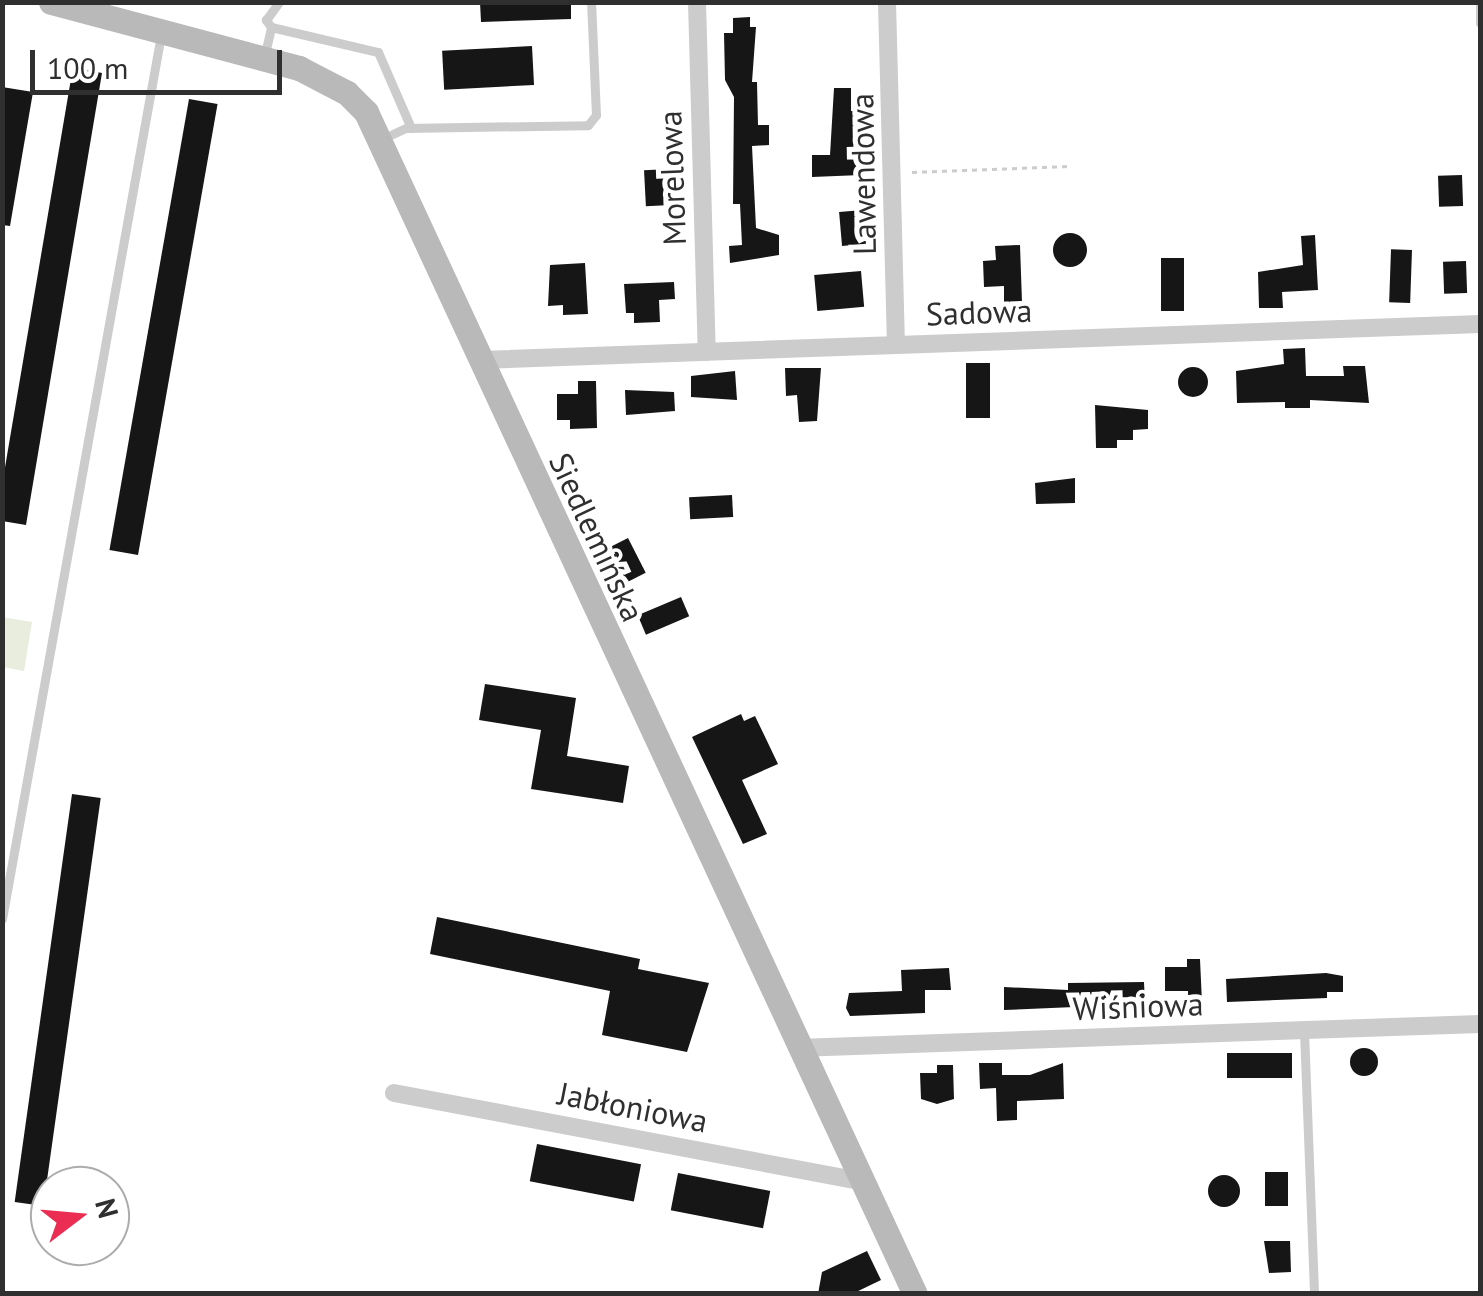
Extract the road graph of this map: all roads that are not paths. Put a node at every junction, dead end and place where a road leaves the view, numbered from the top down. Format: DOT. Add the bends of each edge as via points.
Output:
graph roads {
  1 [pos="51,2"];
  2 [pos="279,2"];
  3 [pos="591,2"];
  4 [pos="698,2"];
  5 [pos="886,2"];
  6 [pos="1480,2"];
  7 [pos="1480,23"];
  8 [pos="271,27"];
  9 [pos="162,32"];
  10 [pos="264,59"];
  11 [pos="411,128"];
  12 [pos="382,139"];
  13 [pos="1480,324"];
  14 [pos="896,345"];
  15 [pos="707,352"];
  16 [pos="480,360"];
  17 [pos="2,918"];
  18 [pos="1480,1024"];
  19 [pos="1304,1031"];
  20 [pos="798,1048"];
  21 [pos="394,1093"];
  22 [pos="861,1181"];
  23 [pos="915,1294"];
  24 [pos="1314,1294"];
  1 -- 9 [label="street, Siedlemińska"];
  2 -- 8 [label="lane" via="266,20"];
  3 -- 11 [label="lane" via="596,115 588,124"];
  4 -- 15 [label="street, Morelowa"];
  5 -- 14 [label="street, Lawendowa"];
  6 -- 7 [label="lane"];
  8 -- 10 [label="lane"];
  8 -- 11 [label="lane" via="378,52"];
  9 -- 10 [label="street, Siedlemińska"];
  9 -- 17 [label="lane"];
  10 -- 12 [label="street, Siedlemińska" via="347,93"];
  11 -- 12 [label="lane"];
  12 -- 16 [label="street, Siedlemińska"];
  13 -- 14 [label="street, Sadowa"];
  14 -- 15 [label="street, Sadowa"];
  15 -- 16 [label="street, Sadowa"];
  16 -- 20 [label="street, Siedlemińska"];
  18 -- 19 [label="street, Wiśniowa"];
  19 -- 20 [label="street, Wiśniowa"];
  19 -- 24 [label="lane"];
  20 -- 22 [label="street, Siedlemińska"];
  21 -- 22 [label="street, Jabłoniowa"];
  22 -- 23 [label="street, Siedlemińska"];
}
